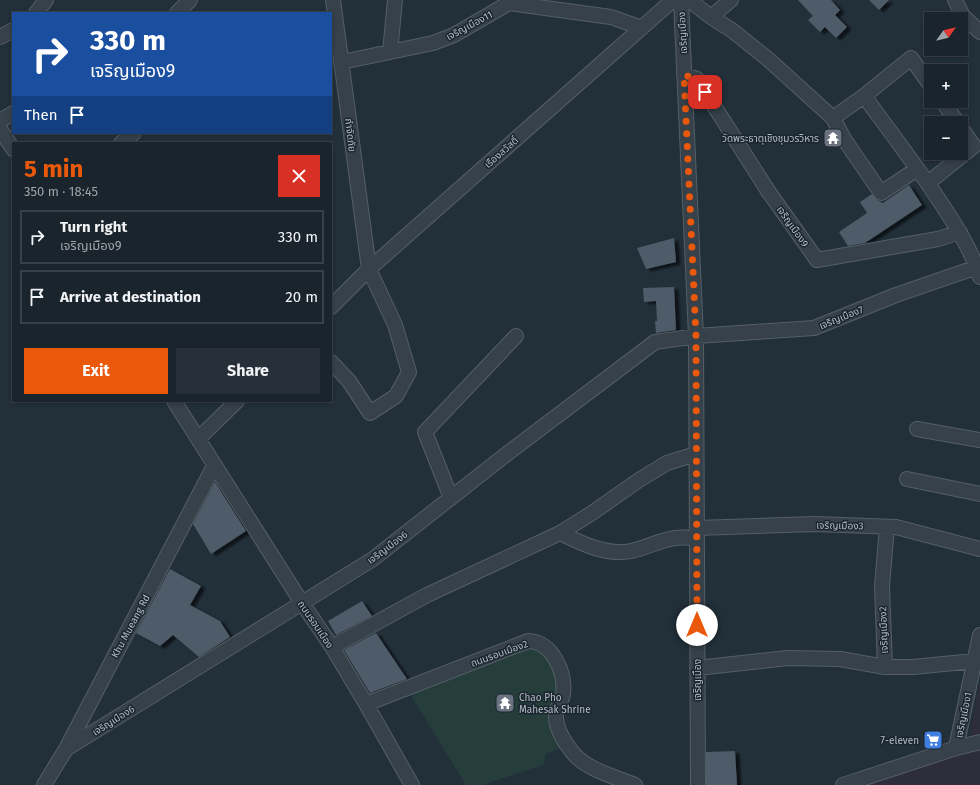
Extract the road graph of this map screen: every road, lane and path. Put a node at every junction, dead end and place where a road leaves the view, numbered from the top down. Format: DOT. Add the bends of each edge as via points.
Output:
graph roads {
  1 [pos="46,0"];
  2 [pos="190,0"];
  3 [pos="333,0"];
  4 [pos="395,0"];
  5 [pos="673,0"];
  6 [pos="681,0"];
  7 [pos="690,0"];
  8 [pos="731,0"];
  9 [pos="954,0"];
  10 [pos="510,2"];
  11 [pos="37,12"];
  12 [pos="178,12"];
  13 [pos="711,17"];
  14 [pos="642,28"];
  15 [pos="12,31"];
  16 [pos="980,32"];
  17 [pos="0,37"];
  18 [pos="390,52"];
  19 [pos="342,62"];
  20 [pos="684,75"];
  21 [pos="924,76"];
  22 [pos="864,96"];
  23 [pos="12,114"];
  24 [pos="833,118"];
  25 [pos="0,121"];
  26 [pos="0,129"];
  27 [pos="133,134"];
  28 [pos="968,138"];
  29 [pos="122,142"];
  30 [pos="12,147"];
  31 [pos="968,151"];
  32 [pos="957,160"];
  33 [pos="917,169"];
  34 [pos="928,183"];
  35 [pos="960,232"];
  36 [pos="368,269"];
  37 [pos="979,270"];
  38 [pos="332,306"];
  39 [pos="516,336"];
  40 [pos="696,336"];
  41 [pos="332,363"];
  42 [pos="175,402"];
  43 [pos="236,402"];
  44 [pos="917,429"];
  45 [pos="198,439"];
  46 [pos="980,440"];
  47 [pos="696,454"];
  48 [pos="214,466"];
  49 [pos="906,479"];
  50 [pos="980,494"];
  51 [pos="451,498"];
  52 [pos="887,527"];
  53 [pos="560,533"];
  54 [pos="697,533"];
  55 [pos="980,549"];
  56 [pos="302,603"];
  57 [pos="980,635"];
  58 [pos="332,647"];
  59 [pos="974,661"];
  60 [pos="885,667"];
  61 [pos="698,668"];
  62 [pos="366,704"];
  63 [pos="980,742"];
  64 [pos="956,748"];
  65 [pos="66,749"];
  66 [pos="44,785"];
  67 [pos="412,785"];
  68 [pos="635,785"];
  69 [pos="698,785"];
  70 [pos="842,785"];
  1 -- 11 [label="street"];
  2 -- 12 [label="street"];
  3 -- 19 [label="street, กำจัดภัย"];
  4 -- 18 [label="street"];
  5 -- 14 [label="street, เรืองสวัสดิ์"];
  6 -- 20 [label="street, เจริญเมือง"];
  7 -- 13 [label="street"];
  8 -- 13 [label="street"];
  9 -- 16 [label="street" via="963,16"];
  10 -- 14 [label="street, เจริญเมือง11" via="610,17"];
  10 -- 18 [label="street, เจริญเมือง11" via="454,35 434,43"];
  13 -- 24 [label="street" via="769,60"];
  14 -- 36 [label="street, เรืองสวัสดิ์"];
  15 -- 17 [label="street"];
  18 -- 19 [label="street, เจริญเมือง11"];
  19 -- 36 [label="street, กำจัดภัย"];
  20 -- 35 [label="street, เจริญเมือง9" via="697,79 768,191 817,260 938,239"];
  20 -- 40 [label="street, เจริญเมือง"];
  21 -- 22 [label="street" via="911,58"];
  22 -- 24 [label="street"];
  22 -- 33 [label="street"];
  23 -- 25 [label="street"];
  24 -- 33 [label="street" via="844,139 881,193"];
  26 -- 30 [label="street"];
  27 -- 29 [label="street"];
  28 -- 31 [label="street" via="974,146"];
  32 -- 34 [label="street"];
  33 -- 34 [label="street"];
  34 -- 35 [label="street"];
  35 -- 37 [label="street"];
  36 -- 38 [label="street, เรืองสวัสดิ์"];
  36 -- 41 [label="street, กำจัดภัย" via="395,325 409,372 396,396 370,413 349,381"];
  37 -- 40 [label="street, เจริญเมือง7" via="896,295 814,328"];
  39 -- 51 [label="street" via="425,432"];
  40 -- 47 [label="street, เจริญเมือง"];
  40 -- 51 [label="street, เจริญเมือง6" via="655,342"];
  42 -- 45 [label="street, ถนนรอบเมือง"];
  43 -- 45 [label="street"];
  44 -- 46 [label="street"];
  45 -- 48 [label="street, ถนนรอบเมือง"];
  47 -- 53 [label="street" via="667,463"];
  47 -- 54 [label="street, เจริญเมือง"];
  48 -- 56 [label="street, ถนนรอบเมือง"];
  48 -- 65 [label="street, Khu Mueang Rd"];
  49 -- 50 [label="street"];
  51 -- 56 [label="street, เจริญเมือง6" via="373,559"];
  52 -- 54 [label="street, เจริญเมือง3" via="815,524"];
  52 -- 55 [label="street, เจริญเมือง3" via="896,527"];
  52 -- 60 [label="street, เจริญเมือง2" via="882,586"];
  53 -- 54 [label="street, เจริญเมือง3" via="591,546 620,552"];
  53 -- 58 [label="street" via="427,595"];
  54 -- 61 [label="street, เจริญเมือง"];
  56 -- 58 [label="street, ถนนรอบเมือง"];
  56 -- 65 [label="street, เจริญเมือง6"];
  57 -- 59 [label="street, เจริญเมือง1"];
  58 -- 62 [label="street, ถนนรอบเมือง"];
  59 -- 60 [label="street, เจริญเมือง2"];
  59 -- 64 [label="street, เจริญเมือง1"];
  60 -- 61 [label="street" via="840,659 788,658"];
  61 -- 69 [label="street, เจริญเมือง"];
  62 -- 67 [label="street, ถนนรอบเมือง"];
  62 -- 68 [label="street, ถนนรอบเมือง2" via="528,641 534,641 551,653 559,667 563,695 556,714 557,723 572,752 585,764"];
  63 -- 64 [label="street"];
  64 -- 70 [label="street, เจริญเมือง1"];
  65 -- 66 [label="street, Khu Mueang Rd"];
}
